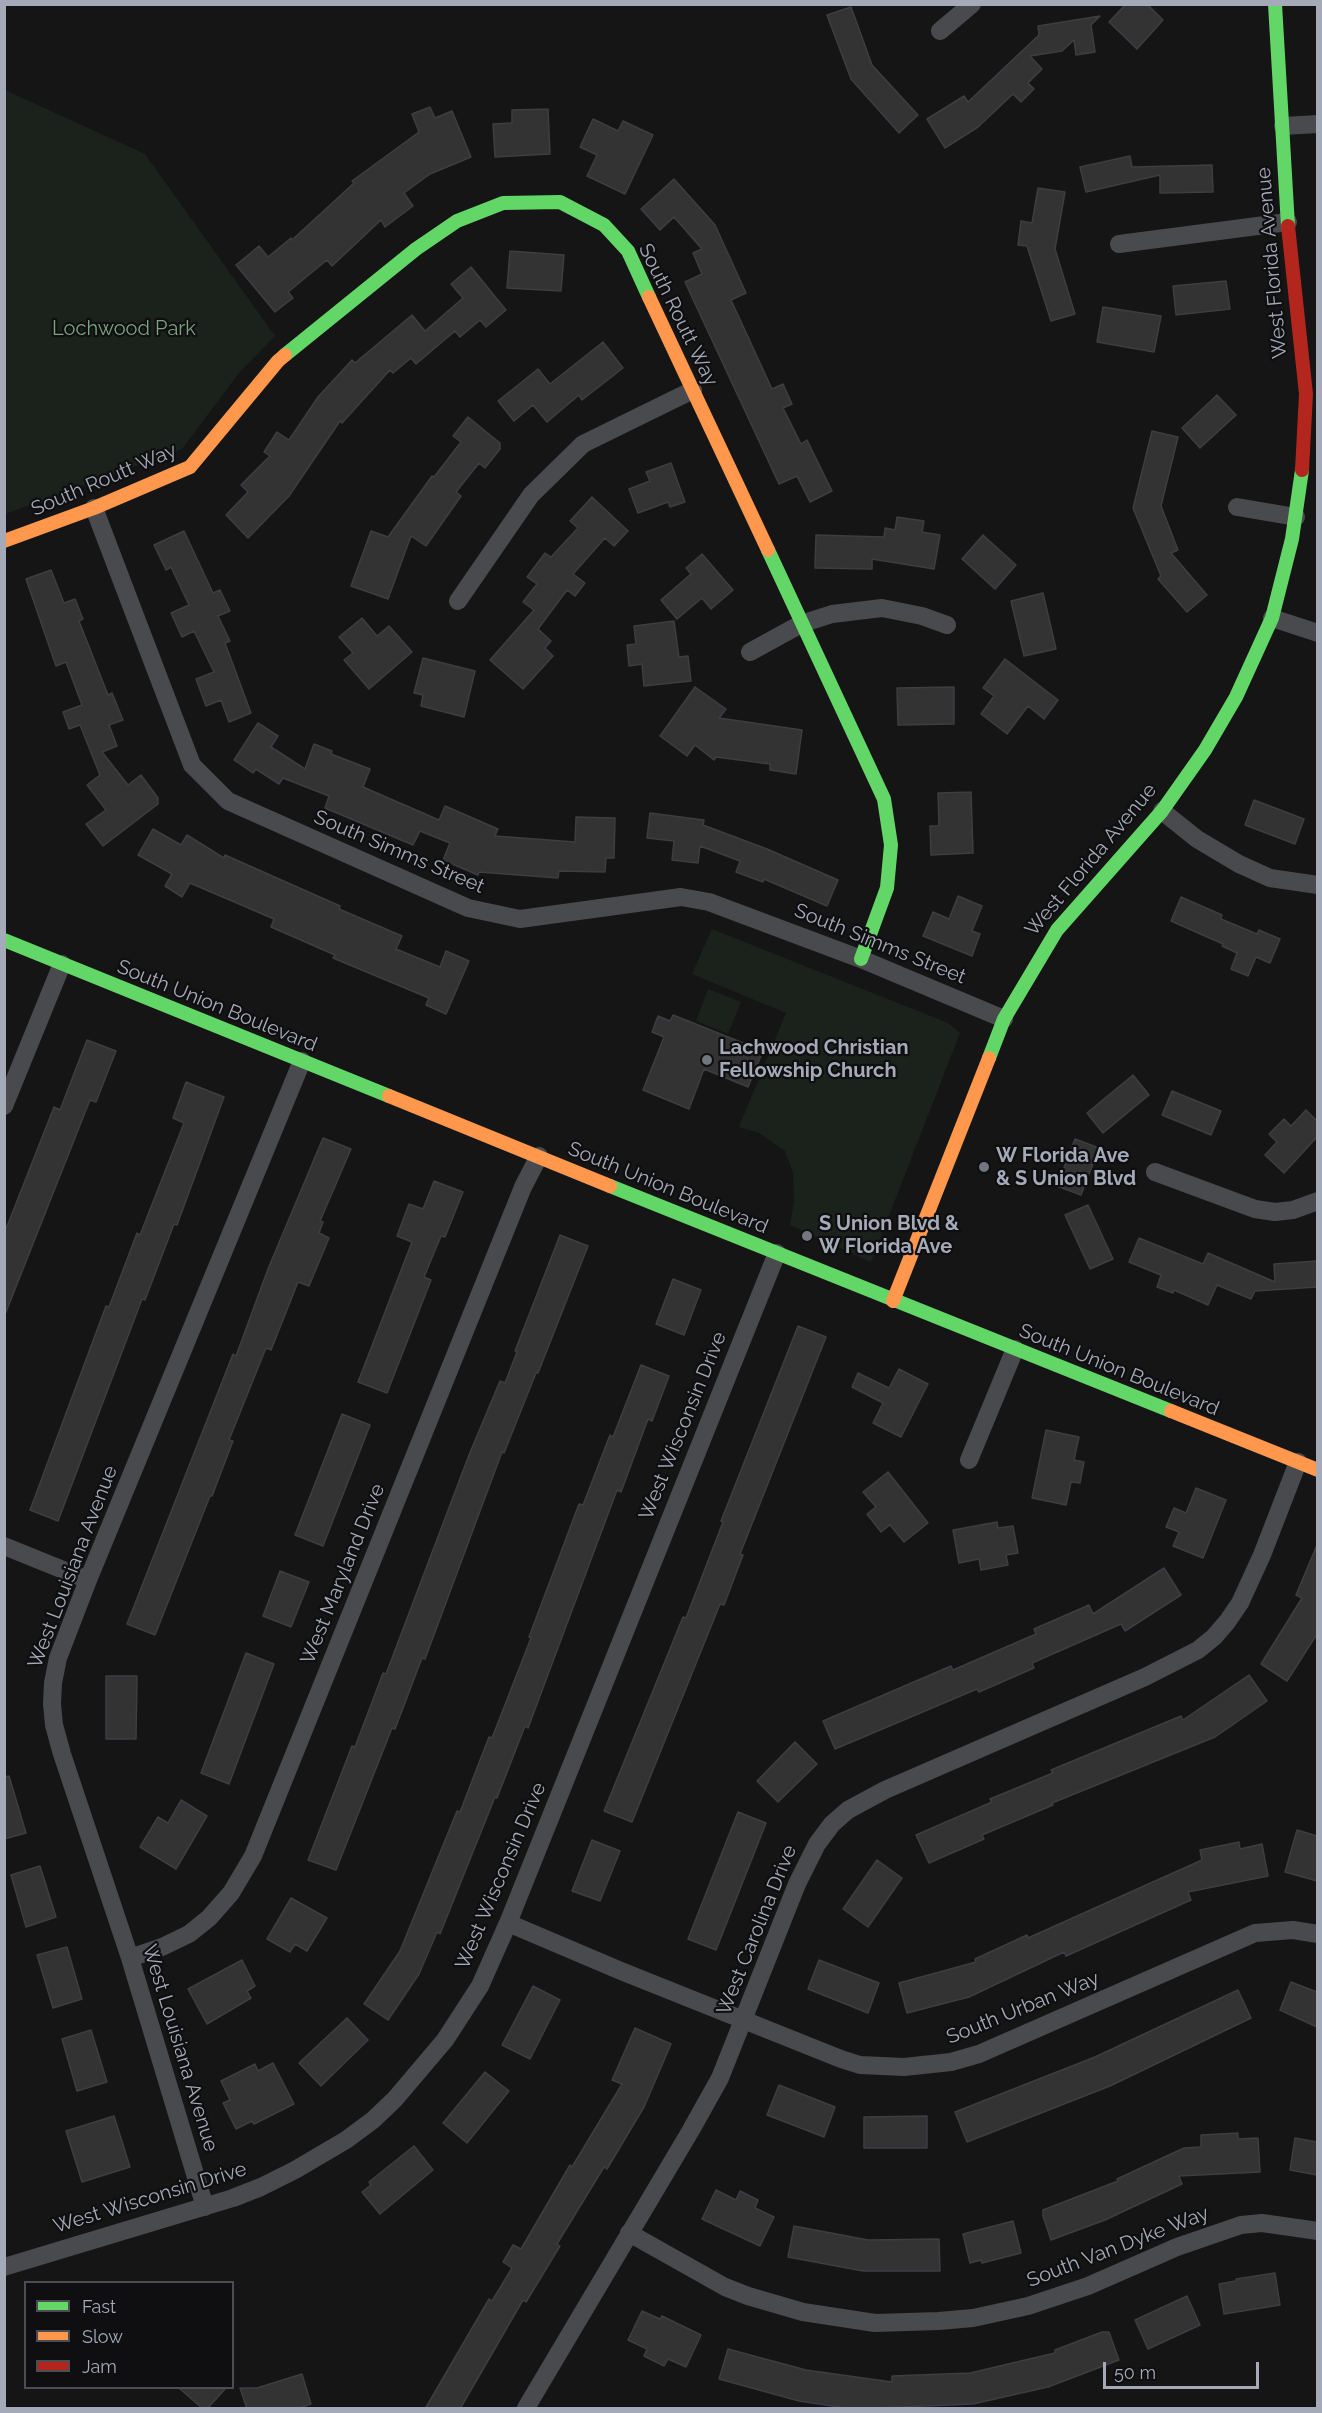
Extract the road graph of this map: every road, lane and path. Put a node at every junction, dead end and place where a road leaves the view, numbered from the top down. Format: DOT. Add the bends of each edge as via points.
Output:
graph roads {
  1 [pos="972,4"];
  2 [pos="1275,4"];
  3 [pos="940,31"];
  4 [pos="1317,124"];
  5 [pos="1283,126"];
  6 [pos="1288,222"];
  7 [pos="1119,244"];
  8 [pos="693,390"];
  9 [pos="1312,394"];
  10 [pos="1237,507"];
  11 [pos="94,508"];
  12 [pos="1296,517"];
  13 [pos="4,541"];
  14 [pos="458,601"];
  15 [pos="1272,618"];
  16 [pos="801,624"];
  17 [pos="947,625"];
  18 [pos="1317,633"];
  19 [pos="750,652"];
  20 [pos="1162,811"];
  21 [pos="1317,885"];
  22 [pos="4,940"];
  23 [pos="861,959"];
  24 [pos="62,964"];
  25 [pos="1004,1019"];
  26 [pos="302,1061"];
  27 [pos="4,1106"];
  28 [pos="539,1156"];
  29 [pos="1155,1172"];
  30 [pos="1317,1201"];
  31 [pos="777,1253"];
  32 [pos="893,1301"];
  33 [pos="1015,1349"];
  34 [pos="969,1460"];
  35 [pos="1298,1462"];
  36 [pos="1317,1470"];
  37 [pos="4,1546"];
  38 [pos="88,1580"];
  39 [pos="508,1923"];
  40 [pos="1317,1934"];
  41 [pos="130,1958"];
  42 [pos="744,2020"];
  43 [pos="205,2207"];
  44 [pos="1317,2231"];
  45 [pos="629,2233"];
  46 [pos="4,2267"];
  47 [pos="526,2409"];
  1 -- 3 [label="street"];
  2 -- 5 [label="street, West Florida Avenue"];
  4 -- 5 [label="street"];
  5 -- 6 [label="street, West Florida Avenue"];
  6 -- 7 [label="street"];
  6 -- 9 [label="street, West Florida Avenue"];
  8 -- 11 [label="street, South Routt Way" via="628,251 604,225 560,202 503,203 458,221 416,249 278,361 190,467"];
  8 -- 14 [label="street" via="583,444 531,495"];
  8 -- 16 [label="street, South Routt Way"];
  9 -- 12 [label="street, West Florida Avenue"];
  10 -- 12 [label="street"];
  11 -- 13 [label="street, South Routt Way"];
  11 -- 23 [label="street, South Simms Street" via="192,765 228,801 468,908 520,919 681,897 709,902"];
  12 -- 15 [label="street, West Florida Avenue"];
  15 -- 18 [label="street"];
  15 -- 20 [label="street, West Florida Avenue" via="1236,697"];
  16 -- 17 [label="street" via="832,614 882,608"];
  16 -- 19 [label="street"];
  16 -- 23 [label="street, South Routt Way" via="884,799 891,844 887,888"];
  20 -- 21 [label="street" via="1197,839 1239,864 1270,878"];
  20 -- 25 [label="street, West Florida Avenue" via="1057,930"];
  22 -- 24 [label="street, South Union Boulevard"];
  23 -- 25 [label="street, South Simms Street"];
  24 -- 26 [label="street, South Union Boulevard"];
  24 -- 27 [label="street"];
  25 -- 32 [label="street, West Florida Avenue"];
  26 -- 28 [label="street, South Union Boulevard"];
  26 -- 38 [label="street, West Louisiana Avenue"];
  28 -- 31 [label="street, South Union Boulevard"];
  28 -- 41 [label="street, West Maryland Drive" via="523,1186 254,1856 231,1893 209,1918 189,1934"];
  29 -- 30 [label="street" via="1256,1209 1293,1210"];
  31 -- 32 [label="street, South Union Boulevard"];
  31 -- 39 [label="street, West Wisconsin Drive"];
  32 -- 33 [label="street, South Union Boulevard"];
  33 -- 34 [label="street"];
  33 -- 35 [label="street, South Union Boulevard"];
  35 -- 36 [label="street, South Union Boulevard"];
  35 -- 42 [label="street, West Carolina Drive" via="1240,1602 1221,1629 1198,1650 1145,1677 885,1790 848,1810 832,1824 800,1877"];
  37 -- 38 [label="street"];
  38 -- 41 [label="street, West Louisiana Avenue" via="58,1658 52,1704 62,1754"];
  39 -- 42 [label="street, South Urban Way"];
  39 -- 43 [label="street, West Wisconsin Drive" via="465,2012 422,2069 380,2113 346,2140 295,2170"];
  40 -- 42 [label="street, South Urban Way" via="1293,1930 1255,1933 979,2054 951,2062 904,2067 860,2065"];
  41 -- 43 [label="street, West Louisiana Avenue"];
  42 -- 45 [label="street, West Carolina Drive" via="709,2098"];
  43 -- 46 [label="street, West Wisconsin Drive"];
  44 -- 45 [label="street, South Van Dyke Way" via="1262,2223 1241,2225 1028,2306 973,2318 875,2323 803,2312 748,2296"];
  45 -- 47 [label="street, West Carolina Drive"];
}
